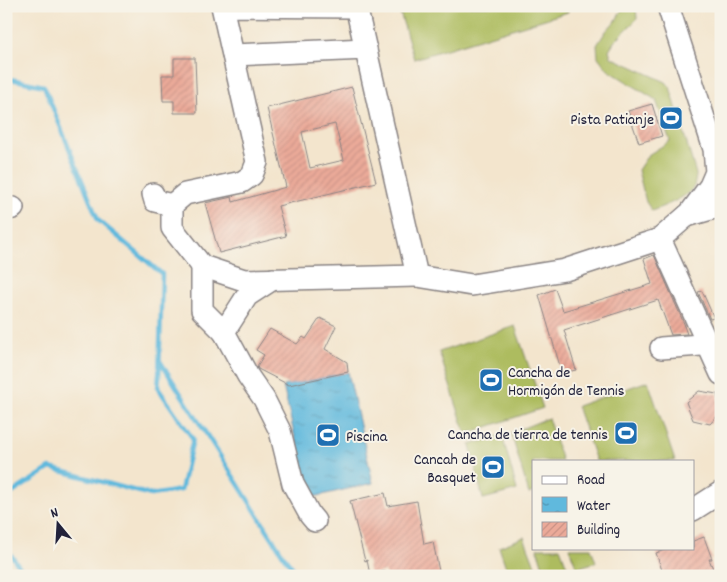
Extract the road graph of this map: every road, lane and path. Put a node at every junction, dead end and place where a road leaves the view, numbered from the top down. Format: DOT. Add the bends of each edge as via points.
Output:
graph roads {
  1 [pos="668,6"];
  2 [pos="356,7"];
  3 [pos="366,49"];
  4 [pos="233,55"];
  5 [pos="718,174"];
  6 [pos="153,194"];
  7 [pos="721,204"];
  8 [pos="172,205"];
  9 [pos="687,216"];
  10 [pos="660,239"];
  11 [pos="202,266"];
  12 [pos="417,276"];
  13 [pos="273,279"];
  14 [pos="224,332"];
  15 [pos="707,341"];
  16 [pos="661,348"];
  17 [pos="721,374"];
  18 [pos="721,492"];
  19 [pos="694,509"];
  20 [pos="316,520"];
  1 -- 5 [label="street" via="714,150"];
  2 -- 3 [label="street"];
  2 -- 4 [label="street" via="222,6"];
  3 -- 4 [label="street"];
  3 -- 12 [label="street"];
  4 -- 8 [label="street" via="257,162 252,175 242,182 185,194"];
  5 -- 9 [label="street"];
  6 -- 8 [label="street" via="156,201"];
  7 -- 9 [label="street"];
  8 -- 11 [label="street" via="172,228"];
  9 -- 10 [label="street"];
  10 -- 12 [label="street" via="565,270 472,285"];
  10 -- 15 [label="street"];
  11 -- 13 [label="street" via="244,280"];
  11 -- 14 [label="street" via="202,310"];
  12 -- 13 [label="street"];
  13 -- 14 [label="street" via="248,296"];
  14 -- 20 [label="street" via="280,431 294,484 310,515"];
  15 -- 16 [label="street" via="701,345"];
  15 -- 17 [label="street"];
  18 -- 19 [label="street"];
}
